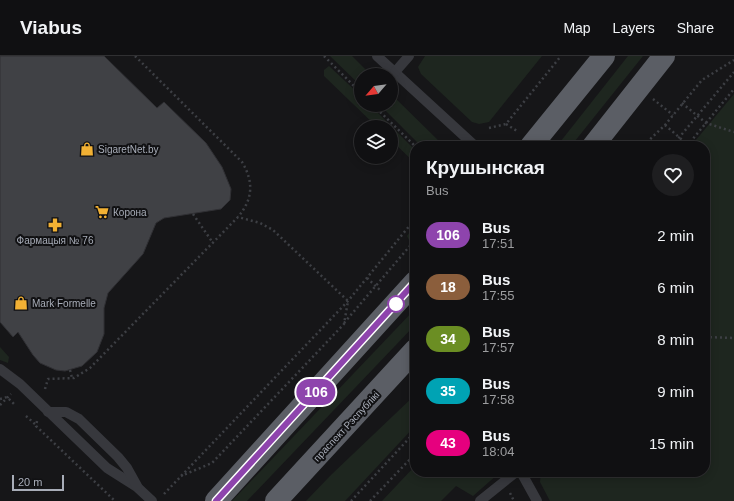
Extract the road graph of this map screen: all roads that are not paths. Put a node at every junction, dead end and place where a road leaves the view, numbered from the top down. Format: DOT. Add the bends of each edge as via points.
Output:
graph roads {
  1 [pos="377,56"];
  2 [pos="409,56"];
  3 [pos="604,56"];
  4 [pos="664,56"];
  5 [pos="390,68"];
  6 [pos="398,69"];
  7 [pos="398,75"];
  8 [pos="525,139"];
  9 [pos="470,141"];
  10 [pos="597,141"];
  11 [pos="410,288"];
  12 [pos="410,355"];
  13 [pos="0,369"];
  14 [pos="44,413"];
  15 [pos="510,477"];
  16 [pos="524,477"];
  17 [pos="137,487"];
  18 [pos="152,501"];
  19 [pos="216,501"];
  20 [pos="276,501"];
  21 [pos="480,501"];
  22 [pos="536,501"];
  1 -- 5 [label="lane"];
  2 -- 6 [label="lane"];
  3 -- 8 [label="highway"];
  4 -- 10 [label="highway"];
  7 -- 9 [label="lane"];
  11 -- 19 [label="highway"];
  12 -- 20 [label="highway, праспект Рэспублікі"];
  13 -- 14 [label="lane" via="16,381"];
  14 -- 17 [label="lane" via="106,468"];
  14 -- 17 [label="lane" via="66,412 79,419 118,457"];
  15 -- 21 [label="lane"];
  16 -- 22 [label="lane"];
  17 -- 18 [label="lane"];
}
